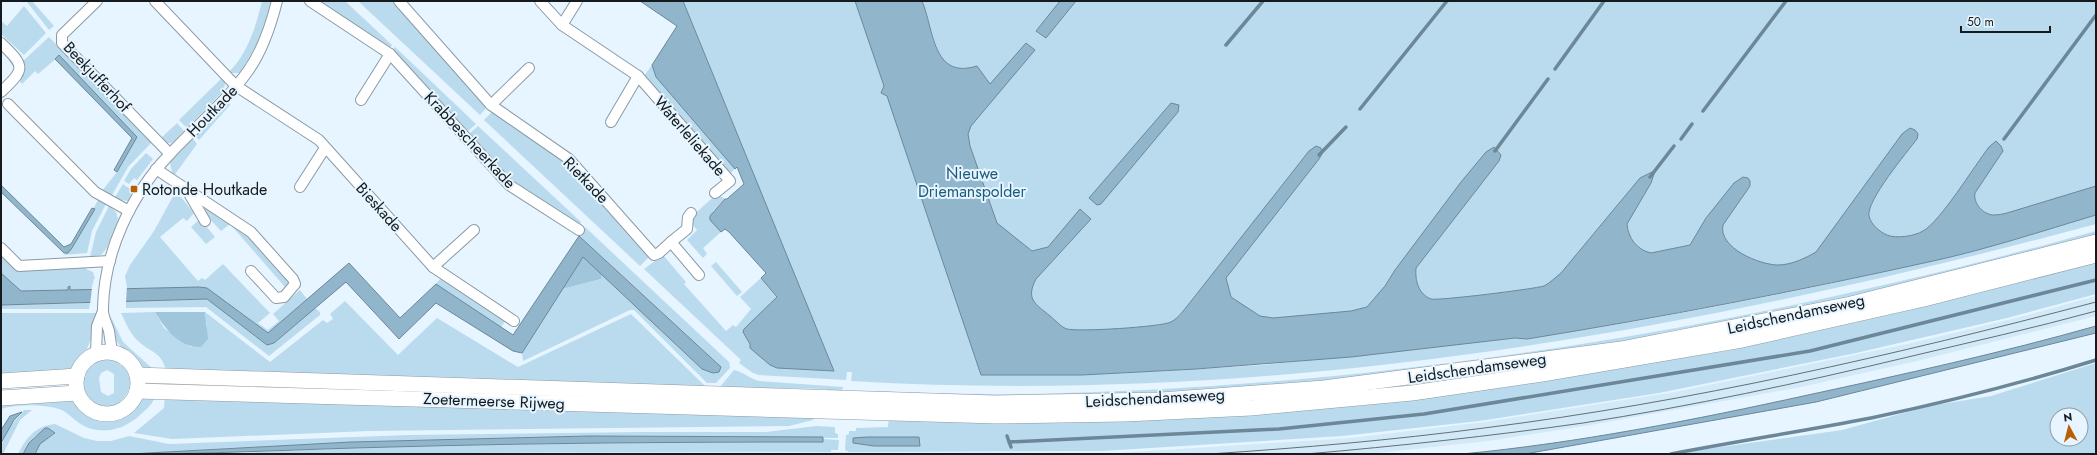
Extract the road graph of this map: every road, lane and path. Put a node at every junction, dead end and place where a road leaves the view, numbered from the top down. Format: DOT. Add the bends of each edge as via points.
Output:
graph roads {
  1 [pos="98,1"];
  2 [pos="155,1"];
  3 [pos="277,1"];
  4 [pos="310,1"];
  5 [pos="399,1"];
  6 [pos="540,1"];
  7 [pos="578,1"];
  8 [pos="562,25"];
  9 [pos="1,43"];
  10 [pos="390,54"];
  11 [pos="529,68"];
  12 [pos="638,76"];
  13 [pos="236,86"];
  14 [pos="1,92"];
  15 [pos="361,100"];
  16 [pos="8,104"];
  17 [pos="491,105"];
  18 [pos="611,122"];
  19 [pos="325,148"];
  20 [pos="170,154"];
  21 [pos="156,169"];
  22 [pos="185,186"];
  23 [pos="300,187"];
  24 [pos="715,193"];
  25 [pos="129,211"];
  26 [pos="691,214"];
  27 [pos="205,221"];
  28 [pos="474,230"];
  29 [pos="579,230"];
  30 [pos="671,242"];
  31 [pos="2096,242"];
  32 [pos="1,248"];
  33 [pos="2096,256"];
  34 [pos="110,261"];
  35 [pos="433,267"];
  36 [pos="251,270"];
  37 [pos="699,275"];
  38 [pos="103,309"];
  39 [pos="514,321"];
  40 [pos="112,352"];
  41 [pos="96,354"];
  42 [pos="137,375"];
  43 [pos="76,376"];
  44 [pos="1,381"];
  45 [pos="137,390"];
  46 [pos="77,393"];
  47 [pos="1,398"];
  48 [pos="849,406"];
  1 -- 20 [label="street, Beekjufferhof" via="62,35 62,43"];
  2 -- 13 [label="street, Bieskade"];
  3 -- 13 [label="street, Houtkade" via="261,48 249,70"];
  4 -- 10 [label="street, Krabbescheerkade"];
  5 -- 17 [label="street, Rietkade"];
  6 -- 8 [label="street, Waterleliekade"];
  7 -- 8 [label="street"];
  8 -- 12 [label="street, Waterleliekade"];
  9 -- 14 [label="street" via="19,62 20,68 17,76"];
  10 -- 15 [label="street"];
  10 -- 29 [label="street, Krabbescheerkade" via="509,184"];
  11 -- 17 [label="street"];
  12 -- 18 [label="street"];
  12 -- 24 [label="street, Waterleliekade" via="730,181"];
  13 -- 19 [label="street, Bieskade" via="319,140"];
  13 -- 20 [label="street, Houtkade"];
  16 -- 25 [label="street" via="95,192"];
  17 -- 30 [label="street, Rietkade" via="569,159 654,255"];
  19 -- 23 [label="street"];
  19 -- 35 [label="street, Bieskade"];
  20 -- 21 [label="street, Houtkade"];
  21 -- 22 [label="street"];
  21 -- 25 [label="street, Houtkade"];
  22 -- 27 [label="street"];
  22 -- 36 [label="street" via="251,232 295,284 284,297 276,298"];
  25 -- 34 [label="street, Houtkade"];
  26 -- 30 [label="street, Rietkade" via="688,217 687,229"];
  28 -- 35 [label="street"];
  30 -- 37 [label="street"];
  31 -- 48 [label="main road, Leidschendamseweg" via="1851,304 1621,349 1391,380 1324,388 1161,400"];
  32 -- 34 [label="street" via="19,266"];
  33 -- 48 [label="main road, Leidschendamseweg" via="1924,299 1742,340 1412,393 1251,408 1125,414 997,416"];
  34 -- 38 [label="street, Houtkade"];
  35 -- 39 [label="street, Bieskade"];
  38 -- 40 [label="street, Houtkade"];
  38 -- 41 [label="street, Houtkade" via="97,326"];
  40 -- 41 [label="main road"];
  40 -- 42 [label="main road" via="126,358"];
  41 -- 43 [label="main road" via="84,362"];
  42 -- 45 [label="main road"];
  42 -- 48 [label="main road, Zoetermeerse Rijweg"];
  43 -- 44 [label="main road"];
  43 -- 46 [label="main road"];
  45 -- 46 [label="main road" via="133,400 126,407 108,413 89,408"];
  45 -- 48 [label="main road, Zoetermeerse Rijweg"];
  46 -- 47 [label="main road"];
}
